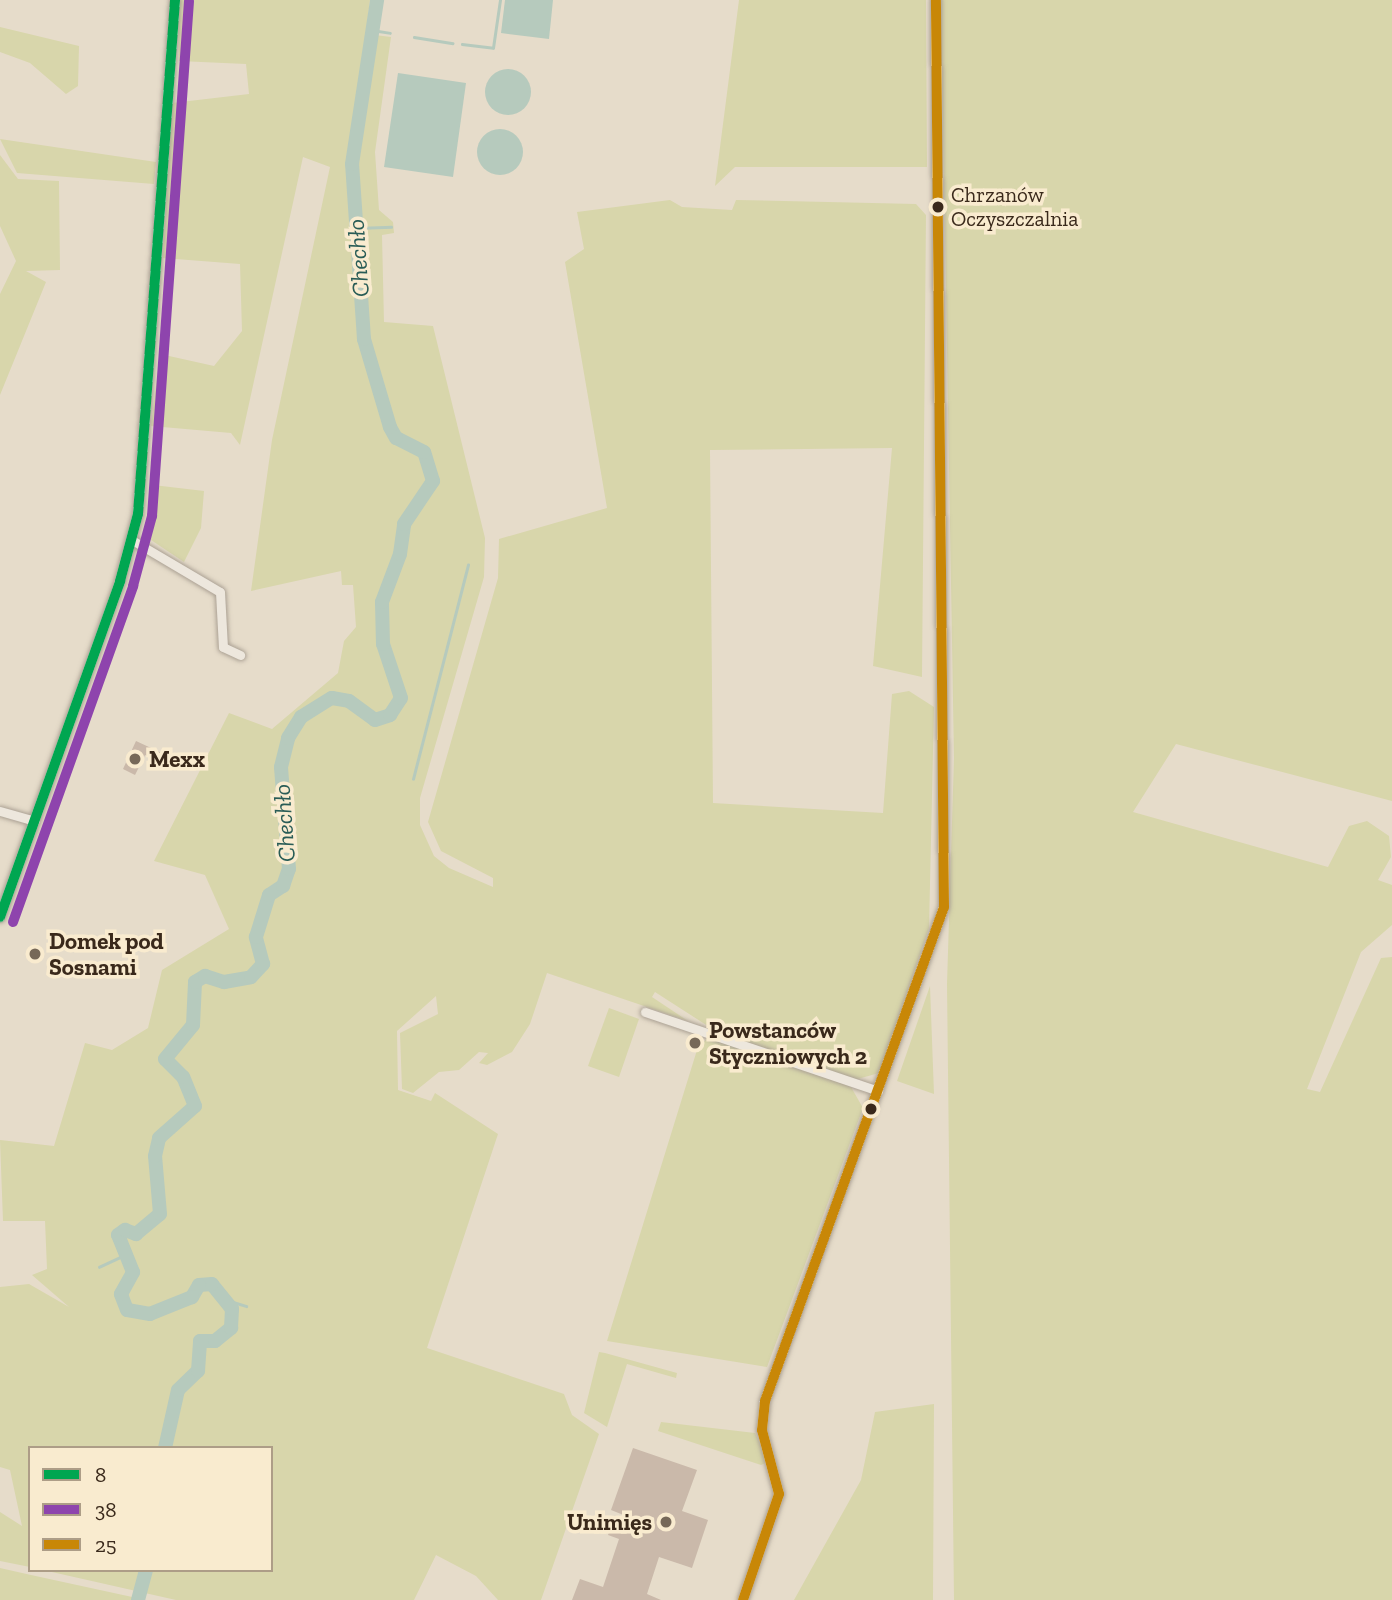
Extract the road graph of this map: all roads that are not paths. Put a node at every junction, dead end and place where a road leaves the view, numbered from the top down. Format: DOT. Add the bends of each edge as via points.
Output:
graph roads {
  1 [pos="175,0"];
  2 [pos="936,0"];
  3 [pos="132,540"];
  4 [pos="240,655"];
  5 [pos="0,811"];
  6 [pos="35,821"];
  7 [pos="0,916"];
  8 [pos="645,1012"];
  9 [pos="878,1091"];
  10 [pos="743,1600"];
  1 -- 3 [label="street" via="146,431"];
  2 -- 9 [label="street" via="946,888 941,923"];
  3 -- 4 [label="street" via="220,592 223,647"];
  3 -- 6 [label="street"];
  5 -- 6 [label="street"];
  6 -- 7 [label="street"];
  8 -- 9 [label="street"];
  9 -- 10 [label="street" via="765,1401 762,1430 779,1493"];
}
